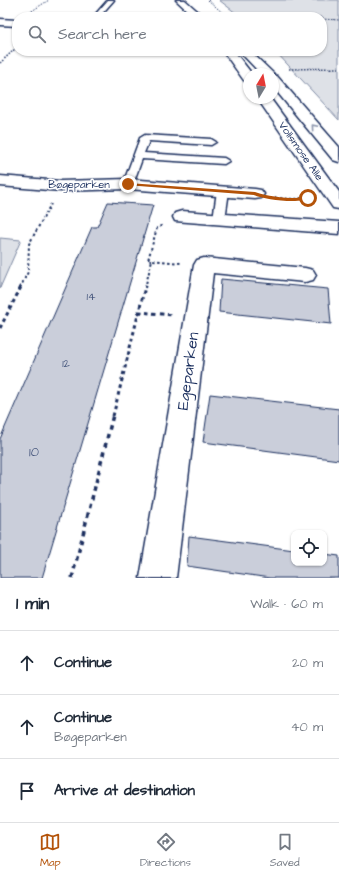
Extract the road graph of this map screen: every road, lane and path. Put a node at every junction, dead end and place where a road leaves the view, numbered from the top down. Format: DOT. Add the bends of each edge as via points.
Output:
graph roads {
  1 [pos="49,0"];
  2 [pos="111,0"];
  3 [pos="180,0"];
  4 [pos="208,0"];
  5 [pos="30,12"];
  6 [pos="100,12"];
  7 [pos="193,12"];
  8 [pos="222,12"];
  9 [pos="327,19"];
  10 [pos="339,20"];
  11 [pos="0,22"];
  12 [pos="12,23"];
  13 [pos="12,52"];
  14 [pos="232,56"];
  15 [pos="249,56"];
  16 [pos="0,63"];
  17 [pos="262,68"];
  18 [pos="339,68"];
  19 [pos="288,69"];
  20 [pos="243,71"];
  21 [pos="279,86"];
  22 [pos="267,104"];
  23 [pos="211,142"];
  24 [pos="138,156"];
  25 [pos="339,157"];
  26 [pos="224,161"];
  27 [pos="0,181"];
  28 [pos="128,184"];
  29 [pos="61,186"];
  30 [pos="223,191"];
  31 [pos="255,194"];
  32 [pos="308,198"];
  33 [pos="339,204"];
  34 [pos="182,217"];
  35 [pos="219,219"];
  36 [pos="157,228"];
  37 [pos="339,228"];
  38 [pos="152,260"];
  39 [pos="204,265"];
  40 [pos="305,275"];
  41 [pos="139,312"];
  42 [pos="196,317"];
  43 [pos="0,328"];
  44 [pos="72,578"];
  45 [pos="158,578"];
  1 -- 5 [label="path"];
  2 -- 6 [label="lane"];
  3 -- 7 [label="street"];
  4 -- 8 [label="path"];
  9 -- 10 [label="path"];
  11 -- 12 [label="street"];
  13 -- 16 [label="path"];
  14 -- 20 [label="street"];
  15 -- 17 [label="street"];
  18 -- 19 [label="path"];
  25 -- 21 [label="street, Vollsmose Alle, one-way"];
  22 -- 33 [label="street, Vollsmose Alle"];
  23 -- 24 [label="lane" via="145,138"];
  24 -- 26 [label="lane"];
  24 -- 28 [label="lane"];
  27 -- 29 [label="street, Bøgeparken"];
  28 -- 29 [label="street, Bøgeparken"];
  28 -- 30 [label="street, Bøgeparken"];
  29 -- 43 [label="path" via="29,244 28,272"];
  30 -- 31 [label="street, Bøgeparken"];
  30 -- 35 [label="lane"];
  31 -- 32 [label="path" via="262,197"];
  34 -- 35 [label="street"];
  35 -- 37 [label="street"];
  36 -- 38 [label="path" via="148,260"];
  38 -- 39 [label="path"];
  38 -- 41 [label="path"];
  39 -- 40 [label="street"];
  39 -- 42 [label="street, Egeparken"];
  41 -- 42 [label="path"];
  41 -- 44 [label="path"];
  42 -- 45 [label="street, Egeparken"];
}
